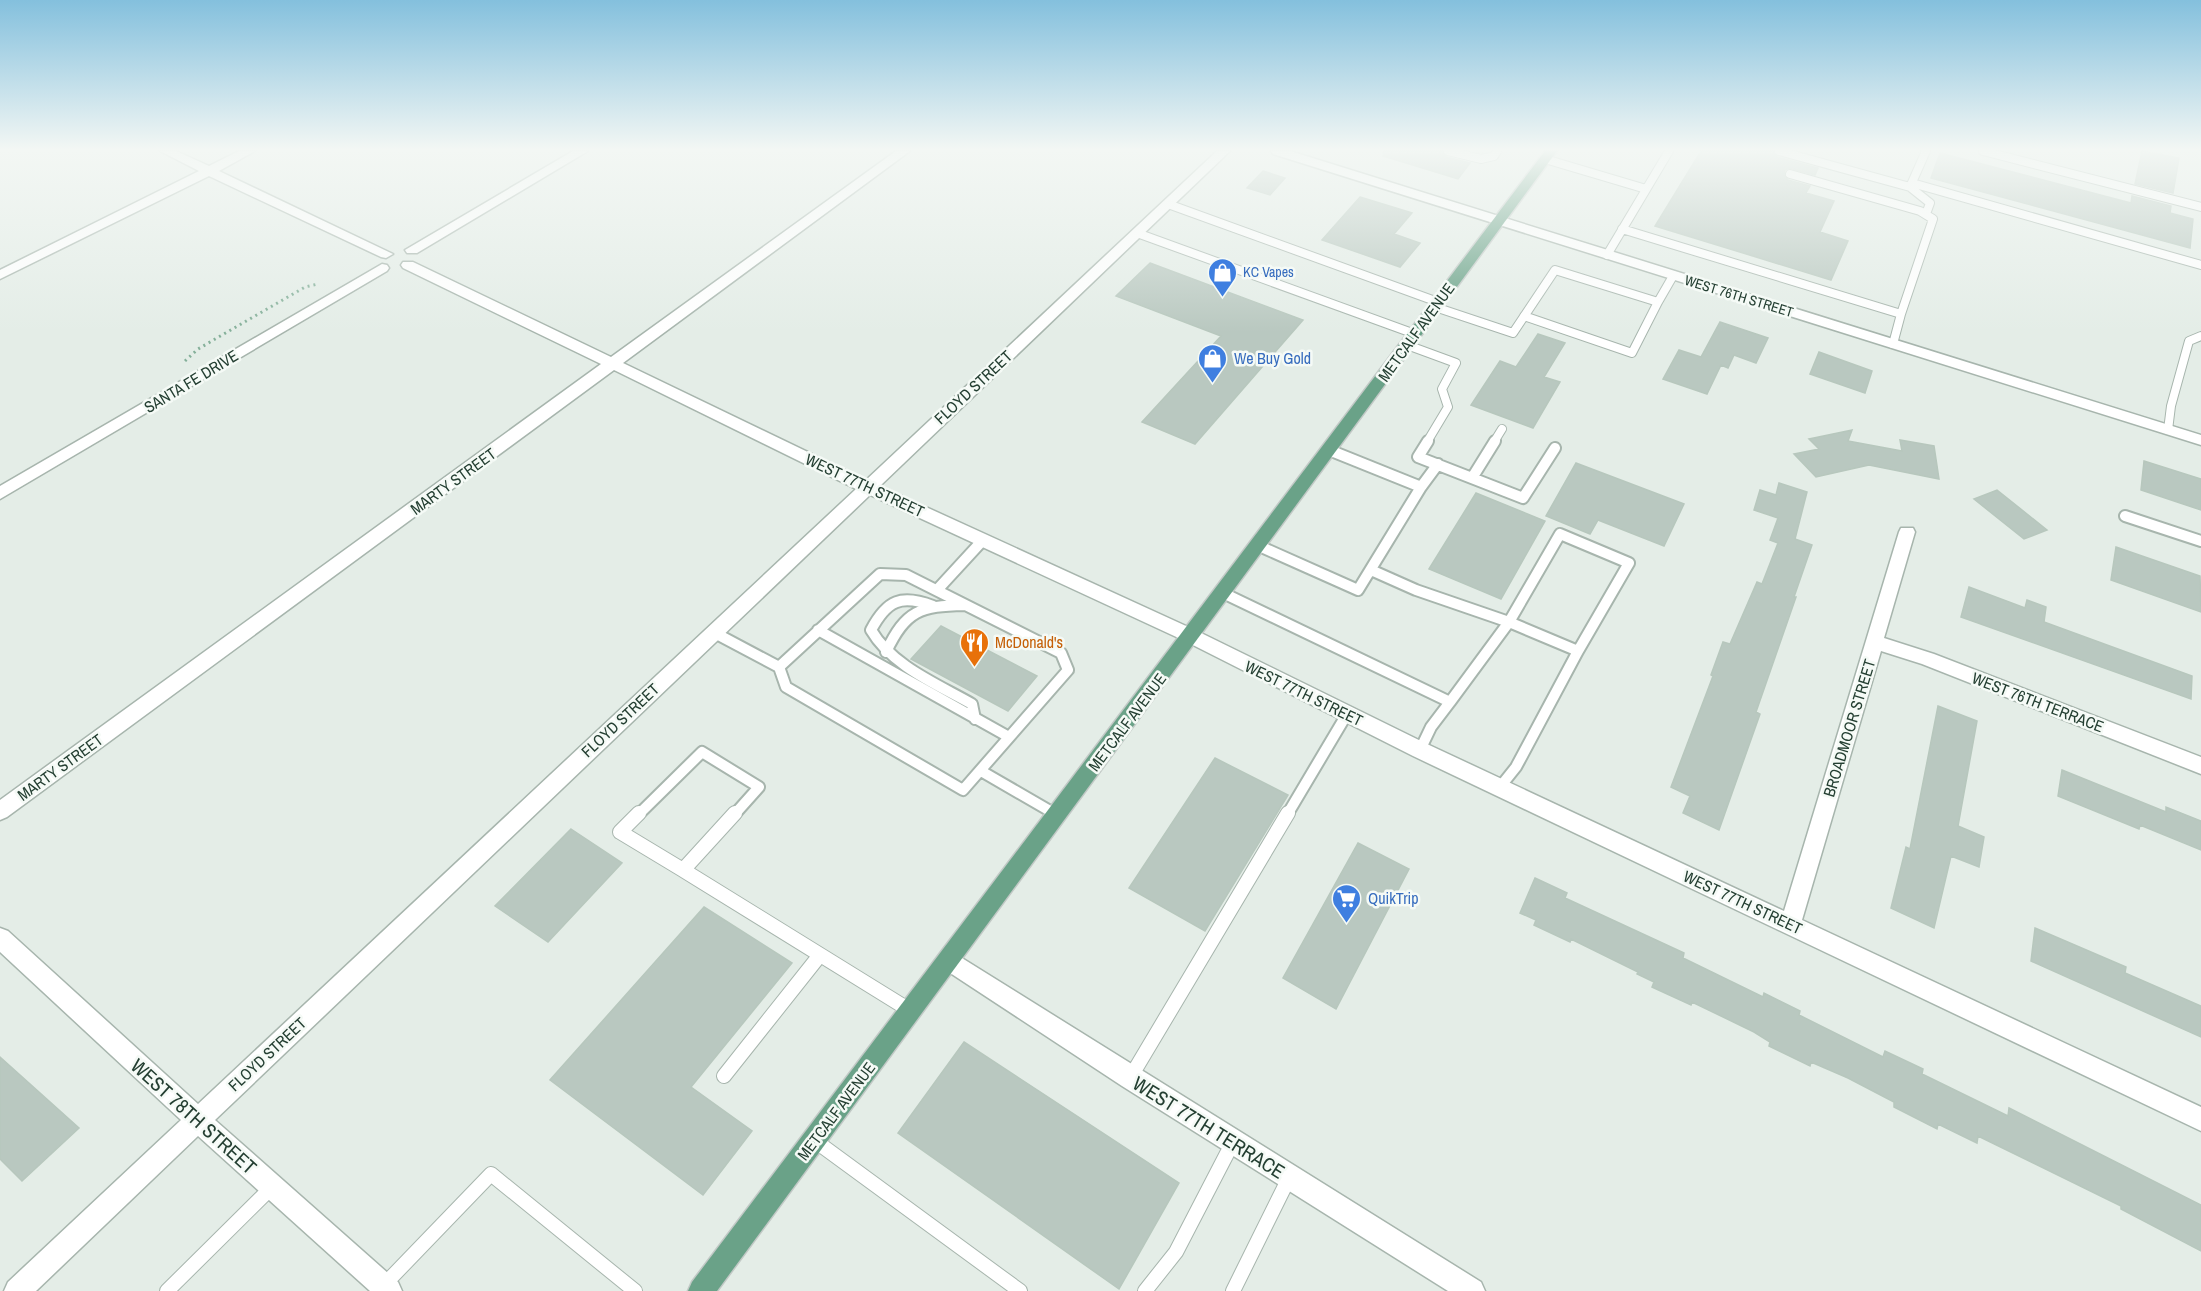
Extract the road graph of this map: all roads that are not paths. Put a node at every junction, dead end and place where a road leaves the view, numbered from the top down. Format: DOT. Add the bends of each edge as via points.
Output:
graph roads {
  1 [pos="128,211"];
  2 [pos="287,211"];
  3 [pos="484,211"];
  4 [pos="819,211"];
  5 [pos="1160,211"];
  6 [pos="1187,211"];
  7 [pos="1467,211"];
  8 [pos="1505,211"];
  9 [pos="1633,211"];
  10 [pos="1917,211"];
  11 [pos="2006,211"];
  12 [pos="1926,214"];
  13 [pos="1498,221"];
  14 [pos="1622,229"];
  15 [pos="1137,233"];
  16 [pos="1606,255"];
  17 [pos="410,257"];
  18 [pos="384,261"];
  19 [pos="2201,265"];
  20 [pos="0,275"];
  21 [pos="1673,276"];
  22 [pos="1658,302"];
  23 [pos="1436,305"];
  24 [pos="1901,314"];
  25 [pos="1524,316"];
  26 [pos="2201,336"];
  27 [pos="1411,340"];
  28 [pos="1893,344"];
  29 [pos="613,365"];
  30 [pos="1502,429"];
  31 [pos="2168,430"];
  32 [pos="2201,440"];
  33 [pos="1555,448"];
  34 [pos="1329,450"];
  35 [pos="1438,464"];
  36 [pos="1472,478"];
  37 [pos="867,487"];
  38 [pos="1421,487"];
  39 [pos="0,493"];
  40 [pos="2125,516"];
  41 [pos="1907,532"];
  42 [pos="983,540"];
  43 [pos="2201,542"];
  44 [pos="1257,545"];
  45 [pos="1371,570"];
  46 [pos="937,590"];
  47 [pos="1223,593"];
  48 [pos="967,605"];
  49 [pos="933,606"];
  50 [pos="1509,622"];
  51 [pos="818,630"];
  52 [pos="713,632"];
  53 [pos="1191,636"];
  54 [pos="1875,642"];
  55 [pos="886,651"];
  56 [pos="1578,651"];
  57 [pos="779,667"];
  58 [pos="1450,702"];
  59 [pos="1347,714"];
  60 [pos="975,719"];
  61 [pos="1009,737"];
  62 [pos="1420,750"];
  63 [pos="2201,766"];
  64 [pos="981,771"];
  65 [pos="1500,787"];
  66 [pos="0,811"];
  67 [pos="1058,815"];
  68 [pos="683,870"];
  69 [pos="1790,925"];
  70 [pos="0,938"];
  71 [pos="820,955"];
  72 [pos="949,960"];
  73 [pos="911,1011"];
  74 [pos="724,1076"];
  75 [pos="1130,1078"];
  76 [pos="2201,1119"];
  77 [pos="198,1120"];
  78 [pos="814,1140"];
  79 [pos="1233,1142"];
  80 [pos="1290,1177"];
  81 [pos="272,1187"];
  82 [pos="386,1288"];
  83 [pos="17,1291"];
  84 [pos="167,1291"];
  85 [pos="635,1291"];
  86 [pos="701,1291"];
  87 [pos="1020,1291"];
  88 [pos="1145,1291"];
  89 [pos="1233,1291"];
  90 [pos="1472,1291"];
  1 -- 20 [label="street"];
  2 -- 18 [label="street"];
  3 -- 17 [label="street"];
  4 -- 29 [label="street, MARTY STREET"];
  5 -- 15 [label="street, FLOYD STREET"];
  6 -- 23 [label="lane"];
  7 -- 13 [label="street, WEST 76TH STREET"];
  8 -- 13 [label="main road, METCALF AVENUE"];
  9 -- 14 [label="lane"];
  10 -- 12 [label="lane"];
  11 -- 19 [label="lane"];
  12 -- 24 [label="lane" via="1933,219"];
  13 -- 16 [label="street, WEST 76TH STREET"];
  13 -- 23 [label="main road, METCALF AVENUE"];
  14 -- 16 [label="lane"];
  14 -- 24 [label="lane"];
  15 -- 27 [label="lane"];
  15 -- 37 [label="street, FLOYD STREET"];
  16 -- 21 [label="street, WEST 76TH STREET"];
  17 -- 18 [label="street" via="399,249"];
  17 -- 29 [label="street, WEST 77TH STREET"];
  18 -- 39 [label="street, SANTA FE DRIVE"];
  21 -- 22 [label="lane"];
  21 -- 28 [label="street, WEST 76TH STREET"];
  22 -- 25 [label="lane" via="1555,270"];
  22 -- 25 [label="lane" via="1632,353"];
  23 -- 25 [label="lane" via="1514,333"];
  23 -- 27 [label="main road, METCALF AVENUE"];
  24 -- 28 [label="lane"];
  26 -- 31 [label="lane" via="2189,341"];
  27 -- 34 [label="main road, METCALF AVENUE"];
  27 -- 35 [label="lane" via="1456,363 1442,389 1448,407 1418,457"];
  28 -- 31 [label="street, WEST 76TH STREET"];
  29 -- 37 [label="street, WEST 77TH STREET"];
  29 -- 66 [label="street, MARTY STREET"];
  30 -- 36 [label="lane"];
  31 -- 32 [label="street, WEST 76TH STREET"];
  33 -- 36 [label="lane" via="1523,498"];
  34 -- 38 [label="lane"];
  34 -- 44 [label="main road, METCALF AVENUE"];
  35 -- 36 [label="lane"];
  35 -- 38 [label="lane"];
  37 -- 42 [label="street, WEST 77TH STREET"];
  37 -- 52 [label="street, FLOYD STREET"];
  38 -- 45 [label="lane"];
  40 -- 43 [label="lane"];
  41 -- 54 [label="street, BROADMOOR STREET"];
  42 -- 46 [label="lane"];
  42 -- 53 [label="street, WEST 77TH STREET"];
  44 -- 45 [label="lane" via="1358,590"];
  44 -- 47 [label="main road, METCALF AVENUE"];
  45 -- 50 [label="lane"];
  46 -- 48 [label="lane"];
  46 -- 51 [label="lane" via="906,575 880,574"];
  47 -- 53 [label="main road, METCALF AVENUE"];
  47 -- 58 [label="lane"];
  48 -- 49 [label="lane"];
  48 -- 61 [label="lane" via="1061,653 1068,670"];
  49 -- 55 [label="lane" via="903,620"];
  49 -- 55 [label="lane" via="916,599 900,599 879,614 871,630"];
  50 -- 56 [label="lane"];
  50 -- 56 [label="lane" via="1560,534 1629,563"];
  50 -- 58 [label="lane"];
  51 -- 57 [label="lane"];
  51 -- 60 [label="lane"];
  52 -- 57 [label="lane"];
  52 -- 77 [label="street, FLOYD STREET"];
  53 -- 59 [label="street, WEST 77TH STREET"];
  53 -- 67 [label="main road, METCALF AVENUE"];
  54 -- 63 [label="street, WEST 76TH TERRACE"];
  54 -- 69 [label="street, BROADMOOR STREET"];
  55 -- 60 [label="lane" via="972,704"];
  56 -- 65 [label="lane" via="1516,767"];
  57 -- 64 [label="lane" via="786,687 963,790"];
  58 -- 62 [label="lane"];
  59 -- 62 [label="street, WEST 77TH STREET"];
  59 -- 75 [label="lane"];
  60 -- 61 [label="lane"];
  61 -- 64 [label="lane"];
  62 -- 65 [label="street, WEST 77TH STREET"];
  64 -- 67 [label="lane"];
  65 -- 69 [label="street, WEST 77TH STREET"];
  67 -- 72 [label="main road, METCALF AVENUE"];
  68 -- 68 [label="lane" via="759,787 702,752 620,832"];
  68 -- 71 [label="lane"];
  69 -- 76 [label="street, WEST 77TH STREET"];
  70 -- 77 [label="street, WEST 78TH STREET"];
  71 -- 73 [label="lane"];
  71 -- 74 [label="lane"];
  72 -- 73 [label="main road, METCALF AVENUE"];
  72 -- 75 [label="street, WEST 77TH TERRACE"];
  73 -- 78 [label="main road, METCALF AVENUE"];
  75 -- 79 [label="street, WEST 77TH TERRACE"];
  77 -- 81 [label="street, WEST 78TH STREET"];
  77 -- 83 [label="street, FLOYD STREET"];
  78 -- 86 [label="main road, METCALF AVENUE"];
  78 -- 87 [label="lane"];
  79 -- 80 [label="street, WEST 77TH TERRACE"];
  79 -- 88 [label="lane" via="1176,1252"];
  80 -- 89 [label="lane"];
  80 -- 90 [label="street, WEST 77TH TERRACE"];
  81 -- 82 [label="street, WEST 78TH STREET"];
  81 -- 84 [label="lane"];
  82 -- 85 [label="lane" via="491,1174"];
}
